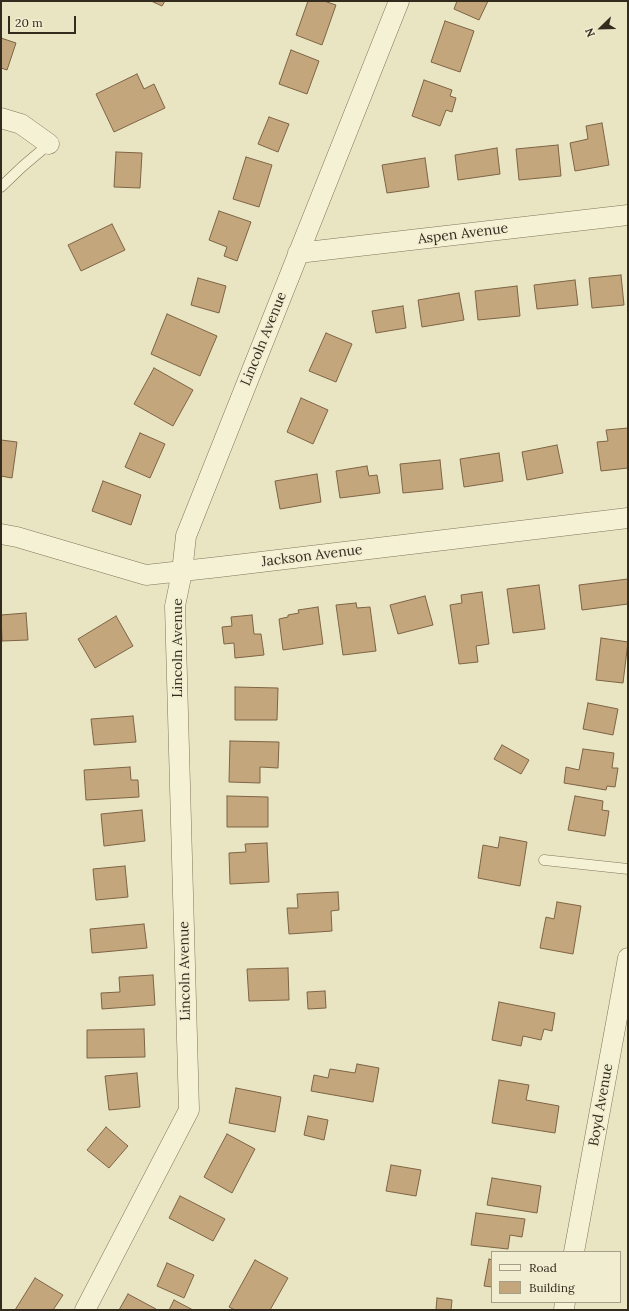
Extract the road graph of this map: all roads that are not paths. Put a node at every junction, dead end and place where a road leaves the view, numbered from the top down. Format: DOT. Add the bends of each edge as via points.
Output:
graph roads {
  1 [pos="399,1"];
  2 [pos="1,118"];
  3 [pos="49,144"];
  4 [pos="1,187"];
  5 [pos="628,215"];
  6 [pos="298,253"];
  7 [pos="628,518"];
  8 [pos="1,534"];
  9 [pos="182,572"];
  10 [pos="544,860"];
  11 [pos="628,868"];
  12 [pos="628,958"];
  13 [pos="574,1251"];
  14 [pos="85,1310"];
  1 -- 6 [label="street, Lincoln Avenue"];
  2 -- 3 [label="street" via="21,124"];
  3 -- 4 [label="lane"];
  5 -- 6 [label="street, Aspen Avenue"];
  6 -- 9 [label="street, Lincoln Avenue" via="186,536"];
  7 -- 9 [label="street, Jackson Avenue"];
  8 -- 9 [label="street, Jackson Avenue" via="146,575"];
  9 -- 14 [label="street, Lincoln Avenue" via="175,606 189,1110"];
  10 -- 11 [label="lane"];
  12 -- 13 [label="street, Boyd Avenue"];
}
